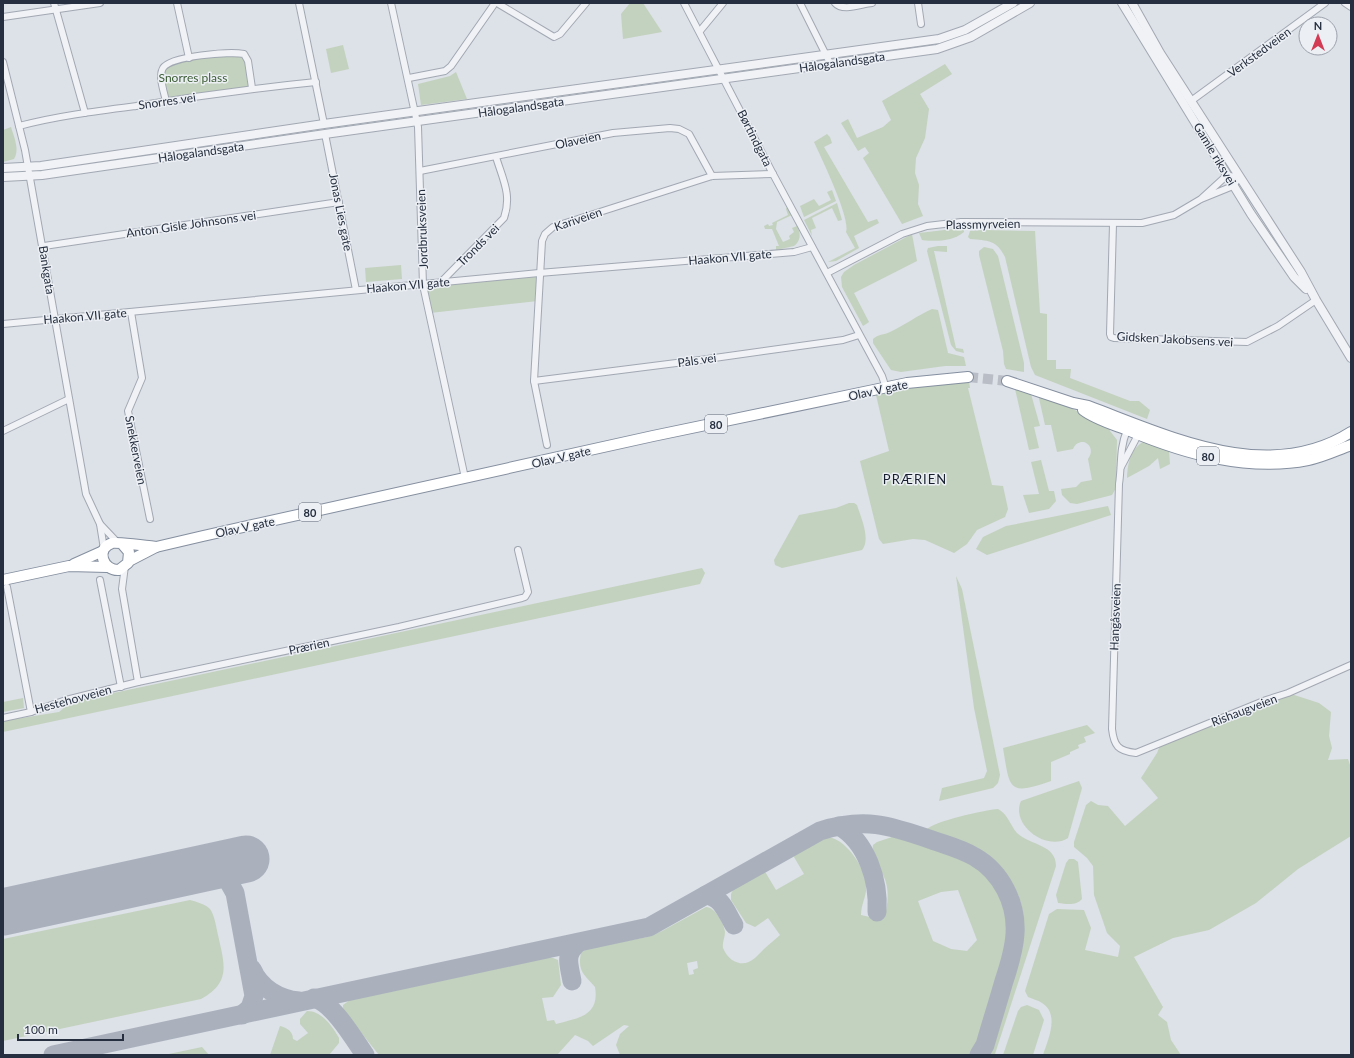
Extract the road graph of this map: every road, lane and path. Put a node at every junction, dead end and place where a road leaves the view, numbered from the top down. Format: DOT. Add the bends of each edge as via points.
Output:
graph roads {
  1 [pos="100,3"];
  2 [pos="176,3"];
  3 [pos="299,3"];
  4 [pos="391,3"];
  5 [pos="496,3"];
  6 [pos="586,3"];
  7 [pos="684,3"];
  8 [pos="723,3"];
  9 [pos="800,3"];
  10 [pos="835,3"];
  11 [pos="872,3"];
  12 [pos="918,3"];
  13 [pos="1013,3"];
  14 [pos="1030,3"];
  15 [pos="1122,3"];
  16 [pos="1132,3"];
  17 [pos="1325,3"];
  18 [pos="1346,3"];
  19 [pos="863,4"];
  20 [pos="55,6"];
  21 [pos="490,6"];
  22 [pos="1351,7"];
  23 [pos="3,17"];
  24 [pos="921,24"];
  25 [pos="700,31"];
  26 [pos="826,55"];
  27 [pos="189,58"];
  28 [pos="3,62"];
  29 [pos="830,63"];
  30 [pos="720,69"];
  31 [pos="409,78"];
  32 [pos="725,78"];
  33 [pos="316,82"];
  34 [pos="252,88"];
  35 [pos="166,101"];
  36 [pos="1191,101"];
  37 [pos="416,112"];
  38 [pos="85,113"];
  39 [pos="417,121"];
  40 [pos="324,124"];
  41 [pos="20,126"];
  42 [pos="325,134"];
  43 [pos="496,157"];
  44 [pos="28,167"];
  45 [pos="3,168"];
  46 [pos="420,171"];
  47 [pos="773,174"];
  48 [pos="30,175"];
  49 [pos="712,176"];
  50 [pos="1229,176"];
  51 [pos="3,177"];
  52 [pos="1239,177"];
  53 [pos="1234,186"];
  54 [pos="1201,199"];
  55 [pos="339,202"];
  56 [pos="1113,224"];
  57 [pos="44,246"];
  58 [pos="812,247"];
  59 [pos="539,273"];
  60 [pos="827,273"];
  61 [pos="440,283"];
  62 [pos="423,285"];
  63 [pos="356,290"];
  64 [pos="1316,300"];
  65 [pos="131,312"];
  66 [pos="55,317"];
  67 [pos="3,324"];
  68 [pos="860,335"];
  69 [pos="1351,358"];
  70 [pos="968,377"];
  71 [pos="534,381"];
  72 [pos="1008,381"];
  73 [pos="886,388"];
  74 [pos="69,399"];
  75 [pos="1073,404"];
  76 [pos="1137,424"];
  77 [pos="1127,430"];
  78 [pos="3,431"];
  79 [pos="1351,432"];
  80 [pos="1139,435"];
  81 [pos="547,445"];
  82 [pos="1351,445"];
  83 [pos="1121,467"];
  84 [pos="465,478"];
  85 [pos="150,519"];
  86 [pos="100,524"];
  87 [pos="120,544"];
  88 [pos="156,547"];
  89 [pos="104,550"];
  90 [pos="518,550"];
  91 [pos="127,564"];
  92 [pos="69,566"];
  93 [pos="109,568"];
  94 [pos="100,580"];
  95 [pos="5,584"];
  96 [pos="122,589"];
  97 [pos="1351,665"];
  98 [pos="138,682"];
  99 [pos="120,687"];
  100 [pos="31,712"];
  101 [pos="3,718"];
  102 [pos="1136,753"];
  1 -- 20 [label="street"];
  2 -- 27 [label="street"];
  3 -- 33 [label="street"];
  4 -- 31 [label="street, Jordbruksveien"];
  5 -- 6 [label="street" via="554,37 560,34"];
  5 -- 21 [label="street"];
  7 -- 25 [label="street, Børtindgata"];
  8 -- 25 [label="street"];
  9 -- 26 [label="street"];
  10 -- 19 [label="street" via="845,8"];
  11 -- 19 [label="street"];
  12 -- 24 [label="street"];
  13 -- 26 [label="street, Hålogalandsgata" via="965,30 947,37"];
  14 -- 29 [label="street, Hålogalandsgata" via="971,37 949,46"];
  15 -- 50 [label="street, Gamle riksvei"];
  16 -- 36 [label="street, Gamle riksvei"];
  17 -- 36 [label="street, Verkstedveien"];
  18 -- 22 [label="street"];
  20 -- 23 [label="street"];
  20 -- 38 [label="street"];
  21 -- 31 [label="street" via="451,66 445,71"];
  25 -- 30 [label="street, Børtindgata"];
  26 -- 29 [label="street"];
  26 -- 30 [label="street, Hålogalandsgata"];
  27 -- 34 [label="street" via="236,52 244,54 248,60"];
  27 -- 35 [label="street" via="169,62 163,67 161,74"];
  28 -- 41 [label="street, Bankgata"];
  29 -- 32 [label="street, Hålogalandsgata"];
  30 -- 32 [label="street, Børtindgata"];
  30 -- 37 [label="street, Hålogalandsgata"];
  31 -- 37 [label="street, Jordbruksveien"];
  32 -- 39 [label="street, Hålogalandsgata"];
  32 -- 47 [label="street, Børtindgata"];
  33 -- 34 [label="street, Snorres vei"];
  33 -- 40 [label="street"];
  34 -- 35 [label="street, Snorres vei"];
  35 -- 38 [label="street, Snorres vei"];
  36 -- 52 [label="street, Gamle riksvei"];
  37 -- 39 [label="street, Jordbruksveien"];
  37 -- 40 [label="street, Hålogalandsgata"];
  38 -- 41 [label="street, Snorres vei"];
  39 -- 42 [label="street, Hålogalandsgata"];
  39 -- 46 [label="street, Jordbruksveien"];
  40 -- 44 [label="street, Hålogalandsgata"];
  41 -- 44 [label="street, Bankgata"];
  42 -- 48 [label="street, Hålogalandsgata"];
  42 -- 55 [label="street, Jonas Lies gate"];
  43 -- 46 [label="street, Olaveien"];
  43 -- 49 [label="street, Olaveien" via="612,133 650,128 679,129 689,134"];
  43 -- 61 [label="street, Tronds vei" via="509,195 509,206 504,218"];
  44 -- 45 [label="street, Hålogalandsgata"];
  44 -- 48 [label="street, Bankgata"];
  46 -- 62 [label="street, Jordbruksveien"];
  47 -- 49 [label="street, Kariveien"];
  47 -- 58 [label="street, Børtindgata"];
  48 -- 51 [label="street, Hålogalandsgata"];
  48 -- 57 [label="street, Bankgata"];
  49 -- 59 [label="street, Kariveien" via="548,230 542,241"];
  50 -- 52 [label="street"];
  50 -- 53 [label="street, Gamle riksvei"];
  50 -- 54 [label="street, Plassmyrveien"];
  52 -- 53 [label="street"];
  52 -- 64 [label="street, Gamle riksvei" via="1301,272"];
  53 -- 54 [label="street, Plassmyrveien"];
  53 -- 64 [label="street, Gamle riksvei" via="1294,277"];
  54 -- 56 [label="street, Plassmyrveien" via="1174,215 1142,223"];
  55 -- 57 [label="street, Anton Gisle Johnsons vei"];
  55 -- 63 [label="street, Jonas Lies gate"];
  56 -- 60 [label="street, Plassmyrveien" via="961,222 927,226 902,234"];
  56 -- 64 [label="street, Gidsken Jakobsens vei" via="1111,337 1247,342"];
  57 -- 66 [label="street, Bankgata"];
  58 -- 59 [label="street, Haakon VII gate" via="794,252"];
  58 -- 60 [label="street, Børtindgata"];
  59 -- 61 [label="street, Haakon VII gate"];
  59 -- 71 [label="street, Kariveien"];
  60 -- 68 [label="street"];
  61 -- 62 [label="street, Haakon VII gate"];
  62 -- 63 [label="street, Haakon VII gate"];
  62 -- 84 [label="street, Jordbruksveien"];
  63 -- 65 [label="street, Haakon VII gate"];
  64 -- 69 [label="street, Gamle riksvei"];
  65 -- 66 [label="street, Haakon VII gate"];
  65 -- 85 [label="street, Snekkerveien" via="142,378 128,411"];
  66 -- 67 [label="street, Haakon VII gate"];
  66 -- 74 [label="street, Bankgata"];
  68 -- 71 [label="street, Påls vei" via="843,340"];
  68 -- 73 [label="street"];
  70 -- 73 [label="highway, Olav V gate / 80"];
  71 -- 81 [label="street, Kariveien"];
  72 -- 75 [label="highway, 80"];
  73 -- 84 [label="highway, Olav V gate / 80"];
  74 -- 78 [label="street"];
  74 -- 86 [label="street, Bankgata" via="86,494"];
  75 -- 76 [label="highway, 80" via="1088,406"];
  75 -- 77 [label="highway, 80" via="1085,412"];
  76 -- 77 [label="street"];
  76 -- 79 [label="highway, 80" via="1214,450 1260,456 1286,454 1322,446"];
  76 -- 80 [label="street"];
  77 -- 80 [label="highway, 80"];
  77 -- 83 [label="street" via="1120,453"];
  80 -- 82 [label="highway, 80" via="1201,455 1257,463 1308,460"];
  80 -- 83 [label="street"];
  83 -- 102 [label="street, Hangåsveien" via="1112,729 1117,747 1125,752"];
  84 -- 88 [label="highway, Olav V gate / 80"];
  86 -- 87 [label="street, Bankgata"];
  86 -- 89 [label="street, Bankgata"];
  87 -- 88 [label="highway, Olav V gate / 80"];
  87 -- 89 [label="highway, 80" via="109,544"];
  87 -- 91 [label="highway" via="129,552"];
  88 -- 91 [label="highway, Olav V gate / 80"];
  89 -- 92 [label="highway, 80"];
  89 -- 93 [label="highway" via="103,560"];
  90 -- 98 [label="street, Prærien" via="528,592 525,597 399,627"];
  91 -- 93 [label="highway, 80" via="119,570"];
  91 -- 96 [label="street"];
  92 -- 93 [label="highway, 80"];
  92 -- 95 [label="highway, 80"];
  93 -- 96 [label="street" via="117,576"];
  94 -- 99 [label="street, Hestehovveien"];
  95 -- 100 [label="street, Hestehovveien"];
  96 -- 98 [label="street"];
  97 -- 102 [label="street, Rishaugveien" via="1288,693"];
  98 -- 99 [label="street, Hestehovveien"];
  99 -- 100 [label="street, Hestehovveien" via="66,700"];
  100 -- 101 [label="street"];
}
